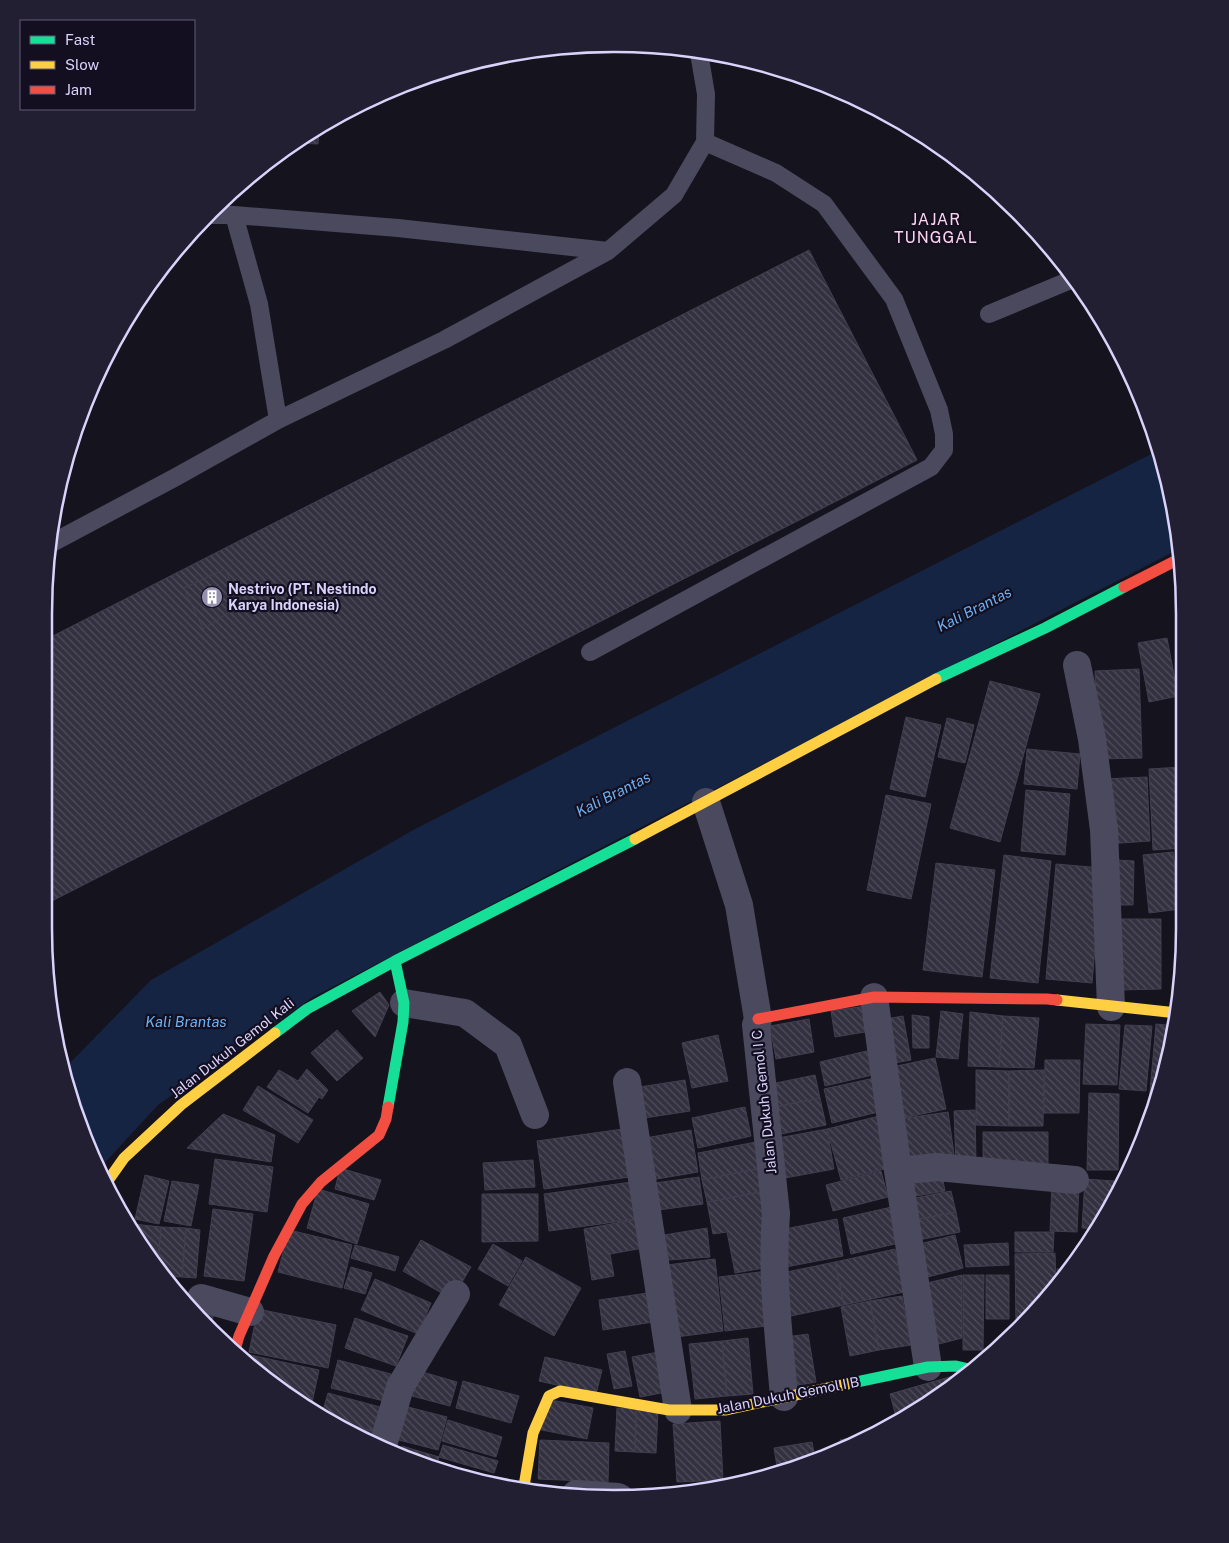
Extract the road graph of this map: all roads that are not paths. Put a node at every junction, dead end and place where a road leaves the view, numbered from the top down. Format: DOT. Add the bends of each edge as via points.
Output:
graph roads {
  1 [pos="700,59"];
  2 [pos="704,142"];
  3 [pos="219,215"];
  4 [pos="234,215"];
  5 [pos="608,251"];
  6 [pos="1067,282"];
  7 [pos="989,314"];
  8 [pos="278,420"];
  9 [pos="57,540"];
  10 [pos="1174,562"];
  11 [pos="590,652"];
  12 [pos="1077,665"];
  13 [pos="706,802"];
  14 [pos="395,961"];
  15 [pos="874,997"];
  16 [pos="404,1003"];
  17 [pos="1111,1007"];
  18 [pos="1170,1012"];
  19 [pos="758,1019"];
  20 [pos="627,1082"];
  21 [pos="535,1115"];
  22 [pos="898,1170"];
  23 [pos="110,1177"];
  24 [pos="1075,1180"];
  25 [pos="456,1294"];
  26 [pos="201,1298"];
  27 [pos="250,1312"];
  28 [pos="237,1344"];
  29 [pos="928,1367"];
  30 [pos="964,1368"];
  31 [pos="784,1397"];
  32 [pos="678,1410"];
  33 [pos="385,1442"];
  34 [pos="524,1483"];
  1 -- 2 [label="lane" via="706,94"];
  2 -- 5 [label="lane" via="674,195"];
  2 -- 11 [label="lane" via="776,173 824,204 894,299 939,410 944,450 931,467"];
  3 -- 4 [label="lane"];
  4 -- 5 [label="lane" via="398,228"];
  4 -- 8 [label="lane" via="259,304"];
  5 -- 8 [label="lane" via="444,340"];
  6 -- 7 [label="lane"];
  8 -- 9 [label="lane"];
  10 -- 13 [label="street, Jalan Dukuh Gemol Kali" via="1045,628 941,676"];
  12 -- 17 [label="street" via="1092,739 1104,830"];
  13 -- 14 [label="street, Jalan Dukuh Gemol Kali"];
  13 -- 19 [label="street" via="739,905"];
  14 -- 16 [label="street"];
  14 -- 23 [label="street, Jalan Dukuh Gemol Kali" via="307,1009 212,1081 124,1158"];
  15 -- 17 [label="street, Jalan Dukuh Gemol I C" via="1047,998"];
  15 -- 19 [label="street, Jalan Dukuh Gemol I C"];
  15 -- 22 [label="street"];
  16 -- 21 [label="street" via="465,1012 508,1045"];
  16 -- 27 [label="street" via="386,1119 379,1136 322,1182 302,1204 274,1256"];
  17 -- 18 [label="street, Jalan Dukuh Gemol I C"];
  19 -- 31 [label="street, Jalan Dukuh Gemol I C" via="756,1025 776,1214 775,1293"];
  20 -- 32 [label="street"];
  22 -- 24 [label="street" via="937,1167"];
  22 -- 29 [label="street"];
  25 -- 33 [label="street" via="400,1387"];
  26 -- 27 [label="street"];
  27 -- 28 [label="street"];
  29 -- 30 [label="street, Jalan Dukuh Gemol I B"];
  29 -- 31 [label="street, Jalan Dukuh Gemol I B"];
  31 -- 32 [label="street, Jalan Dukuh Gemol I B" via="726,1410"];
  32 -- 34 [label="street, Jalan Dukuh Gemol I B" via="560,1391 554,1393 549,1396 532,1433"];
}
